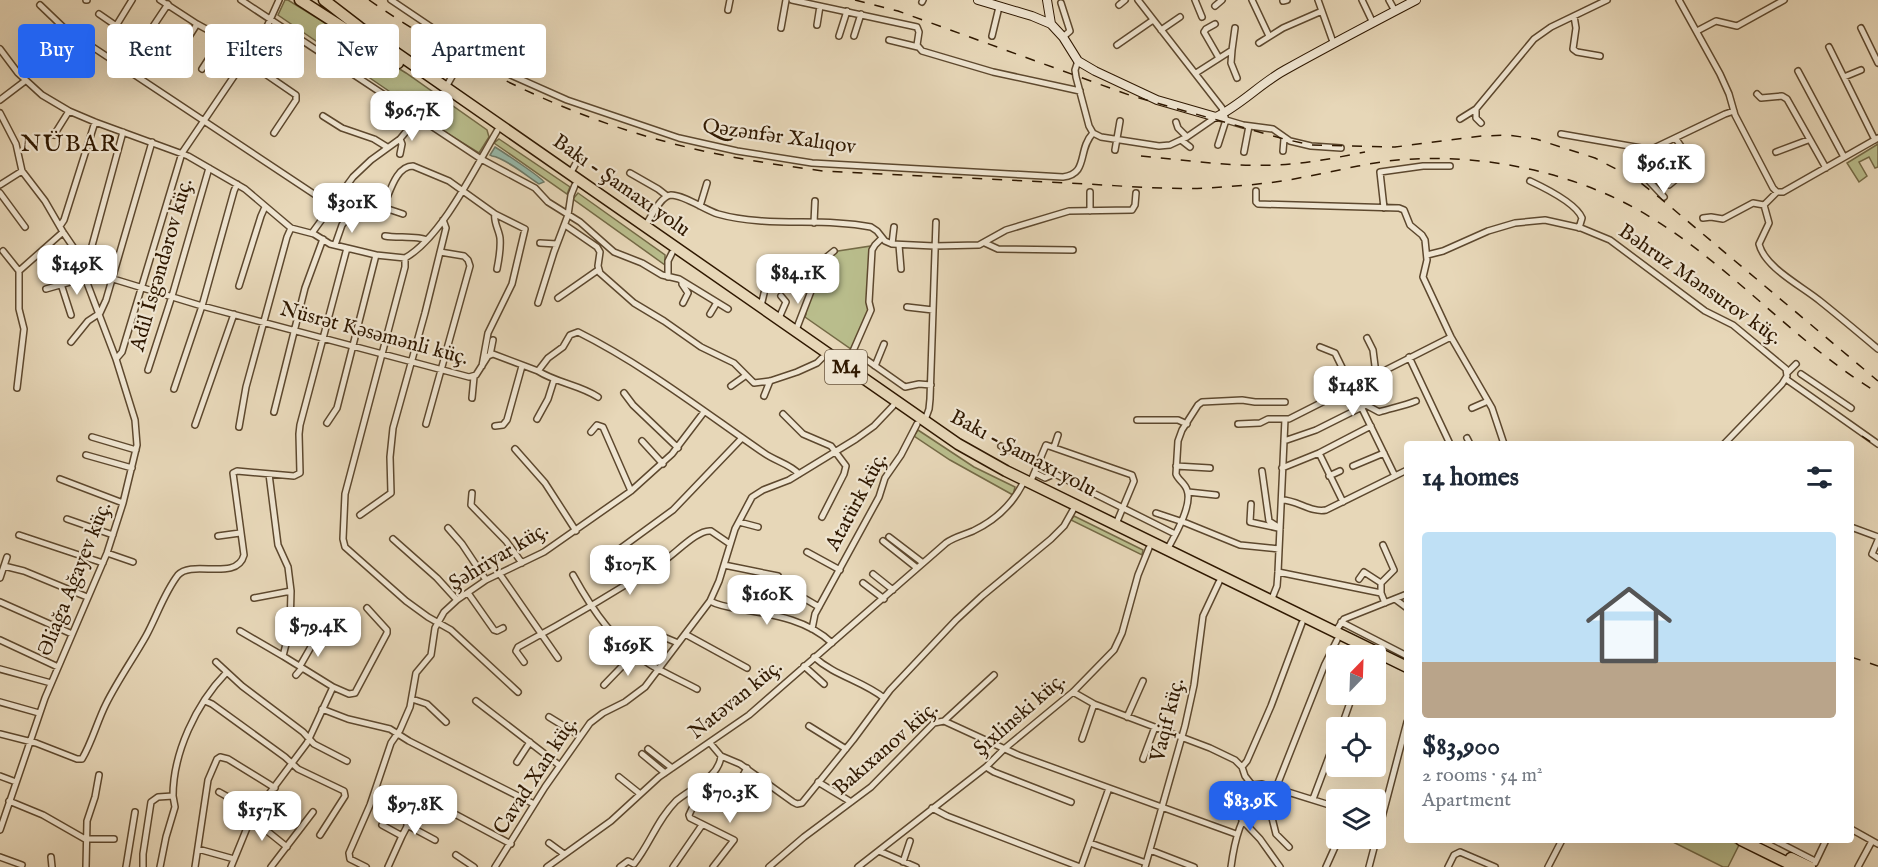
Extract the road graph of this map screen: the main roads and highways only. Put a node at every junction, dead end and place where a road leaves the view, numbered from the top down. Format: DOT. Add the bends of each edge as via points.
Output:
graph roads {
  1 [pos="300,0"];
  2 [pos="324,0"];
  3 [pos="921,423"];
  4 [pos="1029,480"];
  5 [pos="1336,636"];
  6 [pos="1350,645"];
  7 [pos="1386,664"];
  8 [pos="1404,667"];
  9 [pos="1404,673"];
  10 [pos="1748,843"];
  11 [pos="1762,843"];
  12 [pos="1812,865"];
  13 [pos="1796,867"];
  1 -- 3 [label="highway, Bakı - Şamaxı yolu / M4" via="392,58"];
  2 -- 3 [label="highway, Bakı - Şamaxı yolu / M4"];
  3 -- 4 [label="highway, Bakı - Şamaxı yolu / M4"];
  4 -- 5 [label="highway, Bakı - Şamaxı yolu / M4"];
  4 -- 5 [label="highway, Bakı - Şamaxı yolu / M4" via="1073,510"];
  5 -- 6 [label="highway, Bakı - Şamaxı yolu / M4"];
  5 -- 8 [label="highway, Bakı - Şamaxı yolu / M4"];
  7 -- 9 [label="highway"];
  10 -- 13 [label="highway"];
  11 -- 12 [label="highway"];
}
